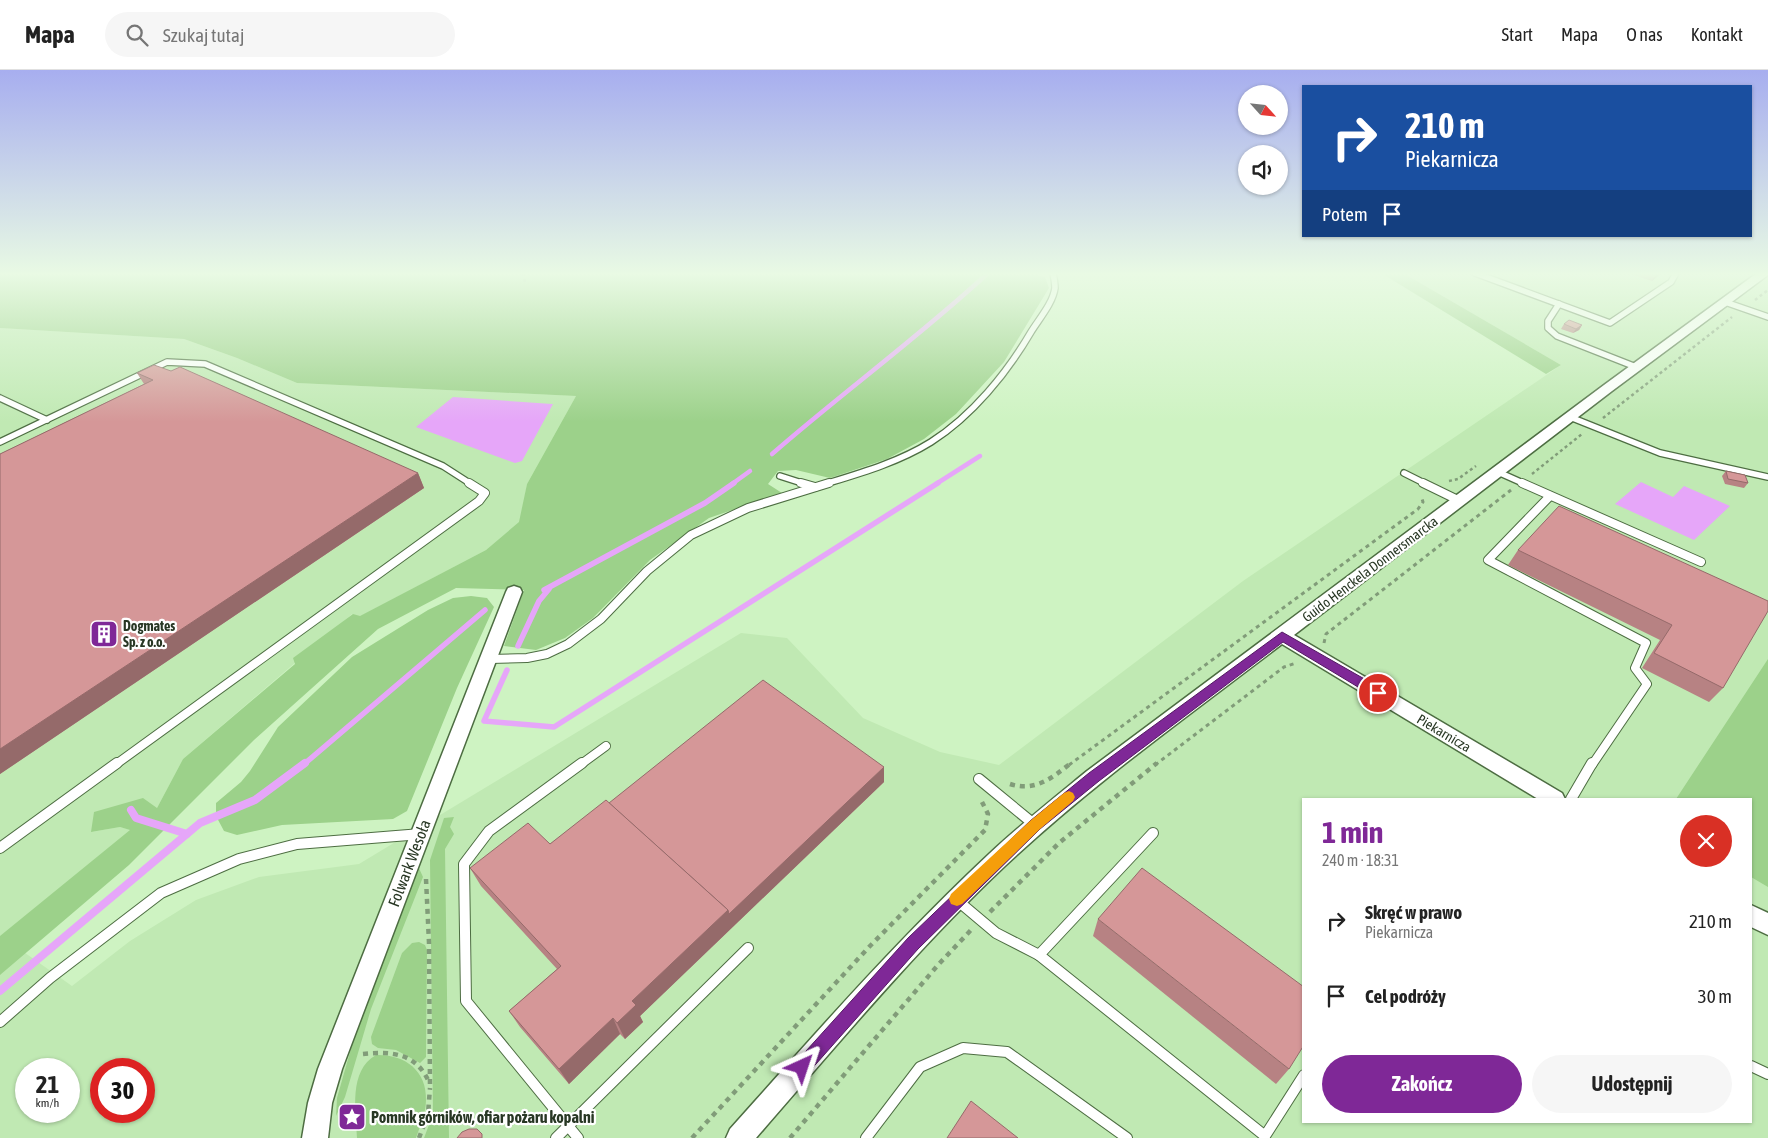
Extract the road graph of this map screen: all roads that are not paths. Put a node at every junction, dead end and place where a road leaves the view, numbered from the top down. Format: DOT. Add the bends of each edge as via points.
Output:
graph roads {
  1 [pos="1036,323"];
  2 [pos="1548,323"];
  3 [pos="1696,323"];
  4 [pos="1636,367"];
  5 [pos="0,398"];
  6 [pos="1570,417"];
  7 [pos="47,420"];
  8 [pos="0,442"];
  9 [pos="1498,472"];
  10 [pos="1404,473"];
  11 [pos="780,476"];
  12 [pos="1768,477"];
  13 [pos="815,487"];
  14 [pos="1550,496"];
  15 [pos="1460,501"];
  16 [pos="1701,562"];
  17 [pos="514,592"];
  18 [pos="1282,636"];
  19 [pos="490,658"];
  20 [pos="606,746"];
  21 [pos="980,779"];
  22 [pos="1553,798"];
  23 [pos="1572,798"];
  24 [pos="1035,825"];
  25 [pos="1153,833"];
  26 [pos="420,834"];
  27 [pos="0,848"];
  28 [pos="956,899"];
  29 [pos="1752,917"];
  30 [pos="1768,925"];
  31 [pos="748,948"];
  32 [pos="1039,955"];
  33 [pos="0,1022"];
  34 [pos="1752,1066"];
  35 [pos="1768,1074"];
  36 [pos="1302,1078"];
  37 [pos="568,1126"];
  38 [pos="315,1138"];
  39 [pos="556,1138"];
  40 [pos="578,1138"];
  41 [pos="739,1138"];
  42 [pos="866,1138"];
  43 [pos="1127,1138"];
  1 -- 13 [label="lane" via="994,386 931,442 882,466"];
  2 -- 4 [label="lane" via="1548,328 1557,336"];
  3 -- 4 [label="street, Guido Henckela Donnersmarcka"];
  4 -- 6 [label="street, Guido Henckela Donnersmarcka"];
  5 -- 7 [label="lane"];
  6 -- 9 [label="street, Guido Henckela Donnersmarcka"];
  6 -- 12 [label="lane" via="1660,453"];
  7 -- 8 [label="lane"];
  7 -- 27 [label="lane" via="167,362 205,364 443,466 485,493 471,507"];
  9 -- 14 [label="lane"];
  9 -- 15 [label="street, Guido Henckela Donnersmarcka"];
  10 -- 15 [label="lane"];
  11 -- 13 [label="lane"];
  13 -- 19 [label="lane" via="748,508 691,535 647,571 601,619 568,644 533,657"];
  14 -- 16 [label="lane"];
  14 -- 23 [label="lane" via="1488,560 1646,643 1635,668 1646,684"];
  15 -- 18 [label="street, Guido Henckela Donnersmarcka"];
  17 -- 19 [label="street, Folwark Wesoła"];
  18 -- 22 [label="street, Piekarnicza"];
  18 -- 24 [label="street, Guido Henckela Donnersmarcka"];
  19 -- 26 [label="street, Folwark Wesoła"];
  20 -- 37 [label="lane" via="489,831 464,864 466,1001"];
  21 -- 24 [label="lane"];
  24 -- 28 [label="street, Guido Henckela Donnersmarcka"];
  25 -- 32 [label="lane"];
  26 -- 33 [label="lane" via="297,844 239,859 161,893 50,978"];
  26 -- 38 [label="street, Folwark Wesoła" via="330,1069 320,1103"];
  28 -- 32 [label="lane" via="996,933"];
  28 -- 41 [label="street, Guido Henckela Donnersmarcka"];
  29 -- 30 [label="street"];
  31 -- 37 [label="lane"];
  32 -- 36 [label="lane" via="1266,1136"];
  34 -- 35 [label="lane"];
  37 -- 39 [label="lane"];
  37 -- 40 [label="lane"];
  42 -- 43 [label="lane" via="920,1067 963,1048 1007,1052"];
}
